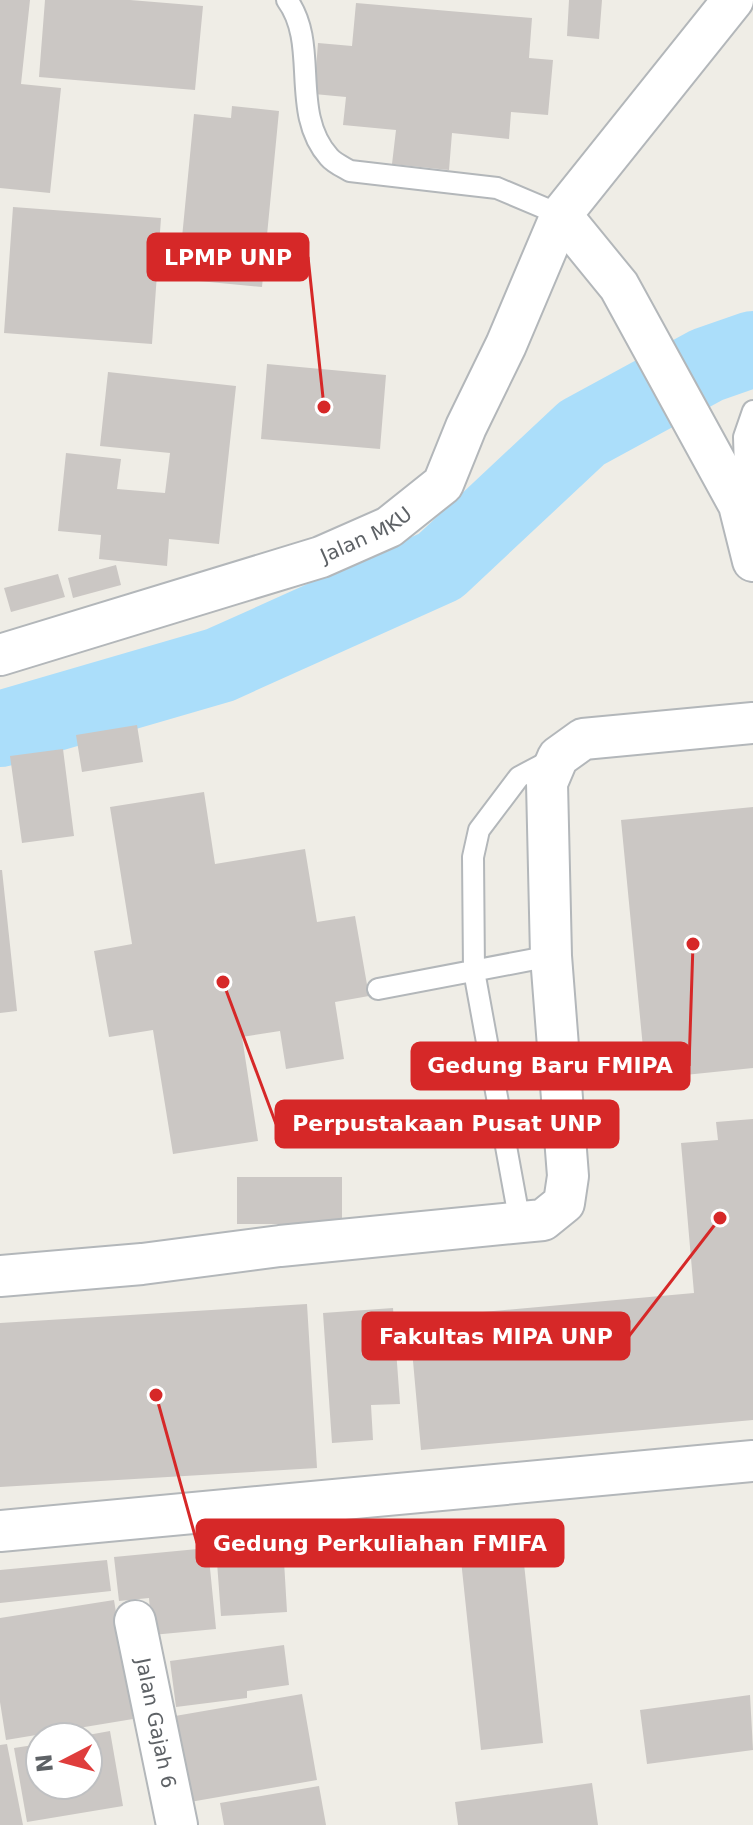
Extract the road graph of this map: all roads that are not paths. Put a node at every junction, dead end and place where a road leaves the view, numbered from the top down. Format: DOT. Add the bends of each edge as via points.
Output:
graph roads {
  1 [pos="287,0"];
  2 [pos="733,0"];
  3 [pos="561,215"];
  4 [pos="753,411"];
  5 [pos="746,535"];
  6 [pos="0,655"];
  7 [pos="753,723"];
  8 [pos="558,757"];
  9 [pos="551,956"];
  10 [pos="474,971"];
  11 [pos="378,989"];
  12 [pos="520,1223"];
  13 [pos="0,1276"];
  14 [pos="753,1461"];
  15 [pos="0,1531"];
  16 [pos="135,1621"];
  17 [pos="177,1825"];
  1 -- 3 [label="lane" via="302,34 309,119 330,158 350,171 497,188"];
  2 -- 3 [label="street, Jalan MKU"];
  3 -- 5 [label="street" via="619,286"];
  3 -- 6 [label="street, Jalan MKU" via="443,484 389,527 321,557"];
  4 -- 5 [label="lane" via="744,437"];
  7 -- 8 [label="street" via="583,739"];
  8 -- 9 [label="street" via="547,783"];
  8 -- 10 [label="lane" via="519,777 479,830 473,857"];
  9 -- 10 [label="lane"];
  9 -- 12 [label="street" via="568,1176 564,1203 543,1220"];
  10 -- 11 [label="lane"];
  10 -- 12 [label="lane"];
  12 -- 13 [label="street"];
  14 -- 15 [label="street"];
  16 -- 17 [label="street, Jalan Gajah 6"];
}
